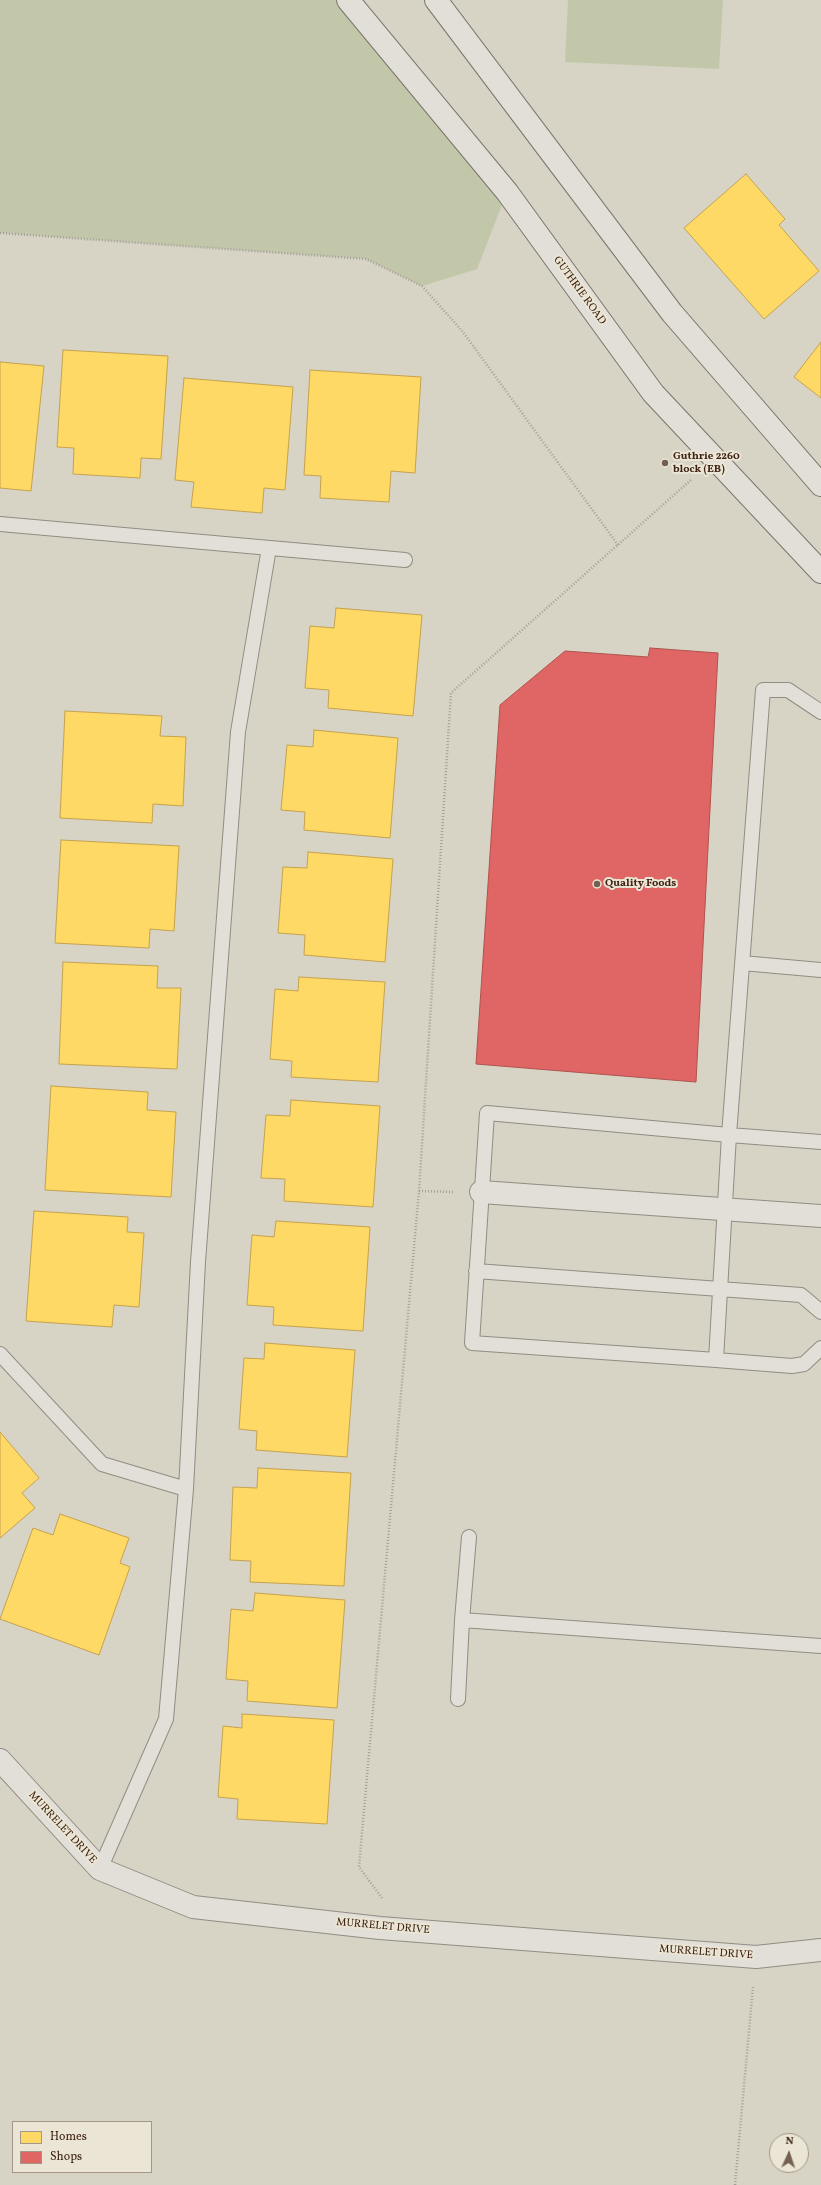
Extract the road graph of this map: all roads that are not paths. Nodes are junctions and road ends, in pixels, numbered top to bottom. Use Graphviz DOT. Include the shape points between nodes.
graph roads {
  1 [pos="348,0"];
  2 [pos="436,0"];
  3 [pos="821,485"];
  4 [pos="0,524"];
  5 [pos="269,548"];
  6 [pos="405,560"];
  7 [pos="821,572"];
  8 [pos="821,712"];
  9 [pos="742,963"];
  10 [pos="821,970"];
  11 [pos="729,1135"];
  12 [pos="821,1142"];
  13 [pos="481,1192"];
  14 [pos="726,1209"];
  15 [pos="821,1216"];
  16 [pos="476,1272"];
  17 [pos="721,1290"];
  18 [pos="821,1312"];
  19 [pos="821,1348"];
  20 [pos="0,1354"];
  21 [pos="716,1360"];
  22 [pos="186,1489"];
  23 [pos="469,1537"];
  24 [pos="462,1620"];
  25 [pos="821,1646"];
  26 [pos="458,1699"];
  27 [pos="0,1760"];
  28 [pos="100,1869"];
  29 [pos="821,1950"];
  1 -- 7 [label="main road, GUTHRIE ROAD" via="507,192 654,393"];
  2 -- 3 [label="main road" via="672,313"];
  4 -- 5 [label="lane"];
  5 -- 6 [label="lane"];
  5 -- 22 [label="lane" via="238,732 198,1262"];
  8 -- 9 [label="lane" via="788,690 763,690"];
  9 -- 10 [label="lane"];
  9 -- 11 [label="lane"];
  11 -- 12 [label="lane"];
  11 -- 13 [label="lane" via="488,1113"];
  11 -- 14 [label="lane"];
  13 -- 14 [label="main road"];
  13 -- 16 [label="lane"];
  14 -- 15 [label="main road"];
  14 -- 17 [label="lane"];
  16 -- 17 [label="lane"];
  16 -- 21 [label="lane" via="472,1344"];
  17 -- 18 [label="lane" via="802,1295"];
  17 -- 21 [label="lane"];
  19 -- 21 [label="lane" via="804,1364 792,1366"];
  20 -- 22 [label="lane" via="102,1464"];
  22 -- 28 [label="lane" via="166,1719"];
  23 -- 24 [label="lane"];
  24 -- 25 [label="lane"];
  24 -- 26 [label="lane"];
  27 -- 28 [label="main road, MURRELET DRIVE"];
  28 -- 29 [label="main road, MURRELET DRIVE" via="193,1907 380,1928 756,1957"];
}
